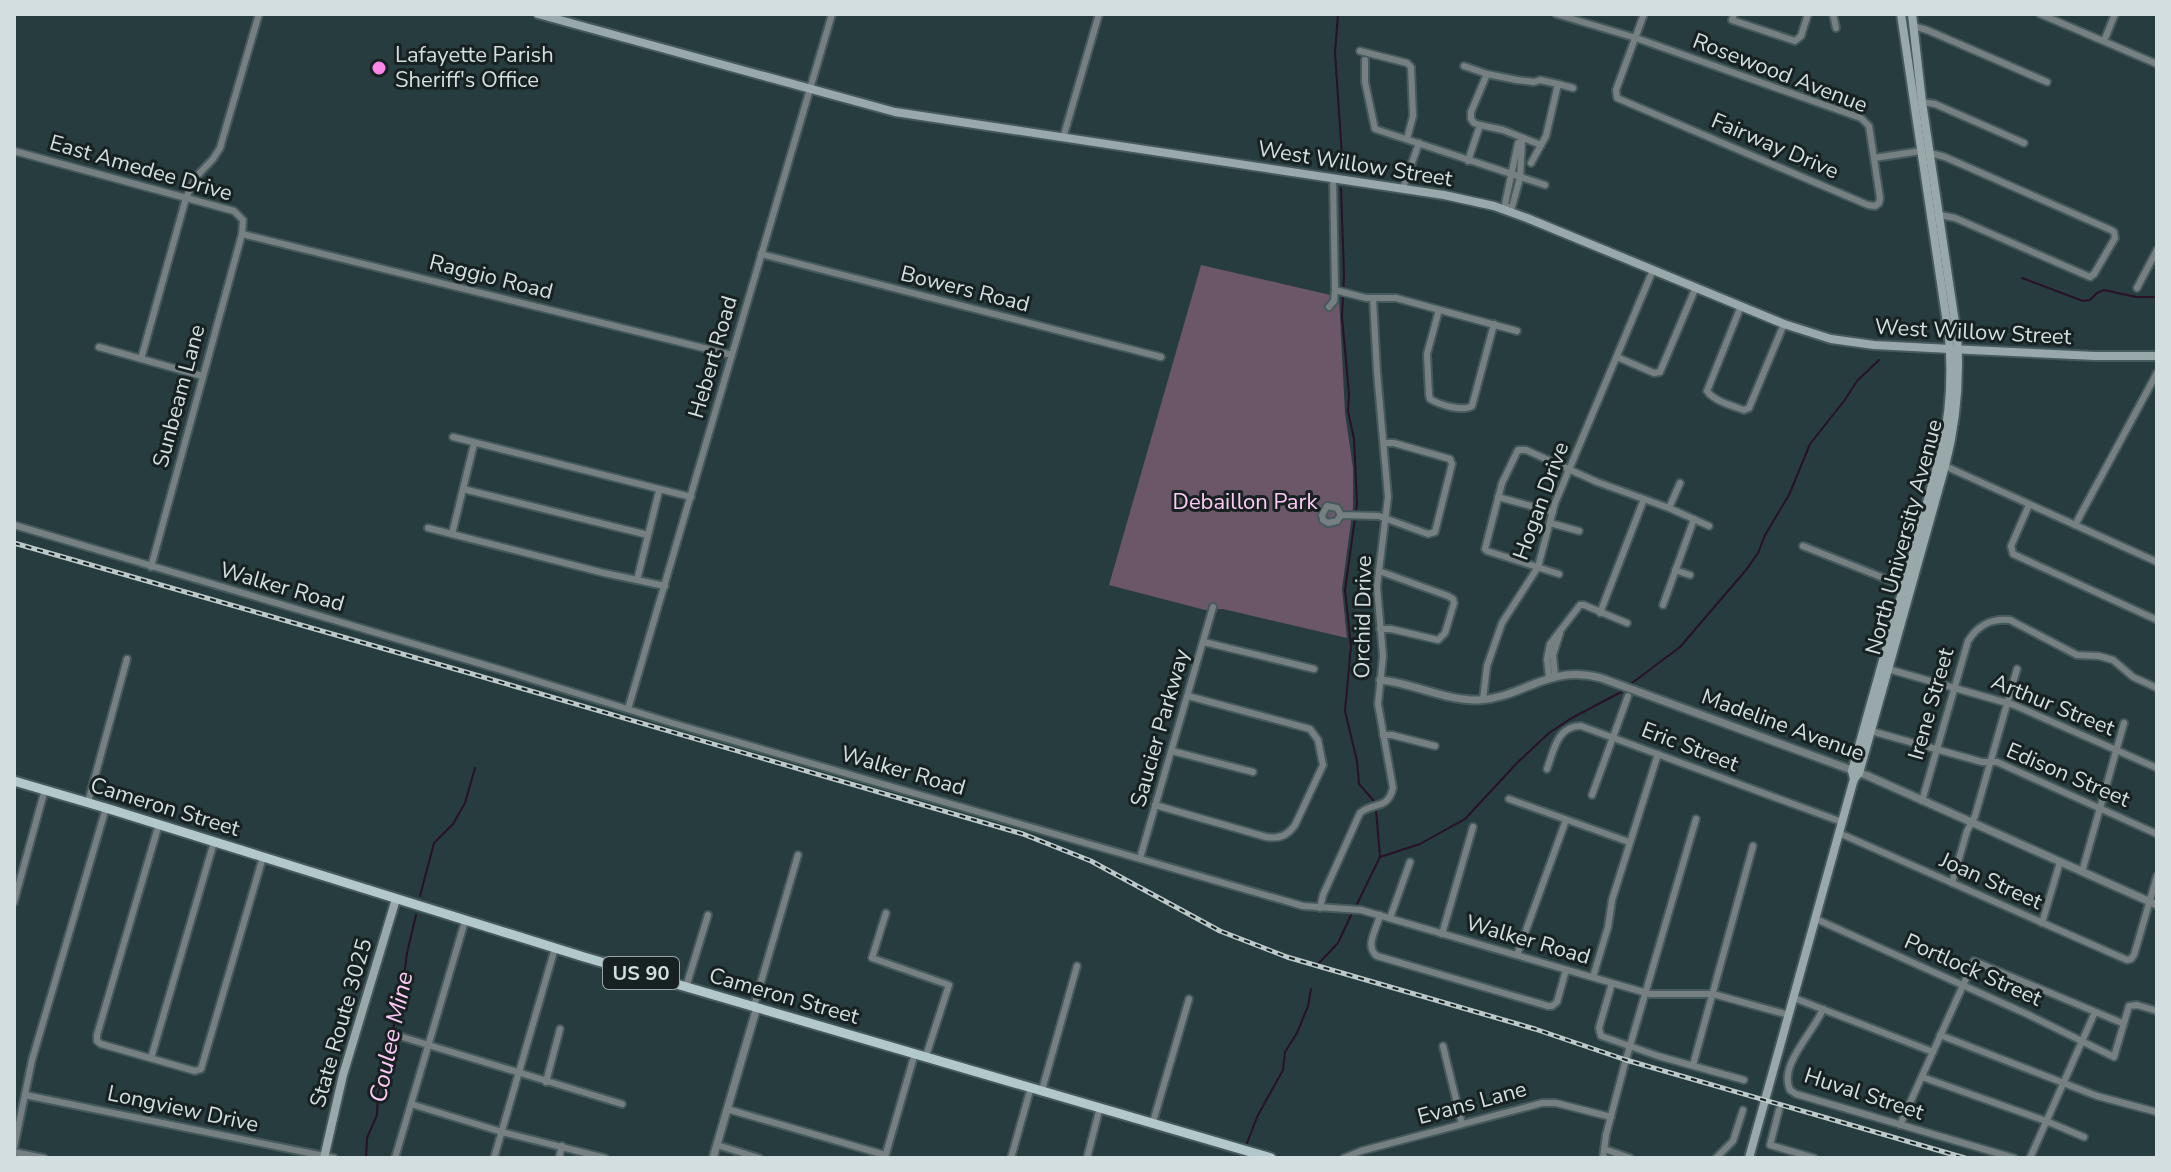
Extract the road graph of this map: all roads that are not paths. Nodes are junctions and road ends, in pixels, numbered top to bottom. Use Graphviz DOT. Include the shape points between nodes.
graph roads {
  1 [pos="259,14"];
  2 [pos="538,14"];
  3 [pos="832,14"];
  4 [pos="1099,14"];
  5 [pos="1556,14"];
  6 [pos="1644,14"];
  7 [pos="1734,14"];
  8 [pos="1808,14"];
  9 [pos="1833,14"];
  10 [pos="1912,14"];
  11 [pos="2040,14"];
  12 [pos="2115,14"];
  13 [pos="1902,19"];
  14 [pos="1913,26"];
  15 [pos="1836,28"];
  16 [pos="1636,38"];
  17 [pos="2104,41"];
  18 [pos="1360,51"];
  19 [pos="1365,60"];
  20 [pos="2157,64"];
  21 [pos="1464,66"];
  22 [pos="1487,74"];
  23 [pos="2047,82"];
  24 [pos="1558,84"];
  25 [pos="1573,88"];
  26 [pos="809,90"];
  27 [pos="1922,102"];
  28 [pos="1480,125"];
  29 [pos="1063,138"];
  30 [pos="1407,139"];
  31 [pos="1522,140"];
  32 [pos="1419,143"];
  33 [pos="2024,143"];
  34 [pos="1541,145"];
  35 [pos="14,151"];
  36 [pos="1925,152"];
  37 [pos="1874,158"];
  38 [pos="1468,161"];
  39 [pos="1531,163"];
  40 [pos="1511,175"];
  41 [pos="1333,178"];
  42 [pos="1520,178"];
  43 [pos="1545,185"];
  44 [pos="1403,188"];
  45 [pos="1517,188"];
  46 [pos="1507,190"];
  47 [pos="186,198"];
  48 [pos="1507,209"];
  49 [pos="1935,215"];
  50 [pos="242,234"];
  51 [pos="2157,250"];
  52 [pos="761,254"];
  53 [pos="1653,270"];
  54 [pos="1696,287"];
  55 [pos="2137,288"];
  56 [pos="1335,290"];
  57 [pos="1373,299"];
  58 [pos="1741,306"];
  59 [pos="1329,307"];
  60 [pos="1439,310"];
  61 [pos="1494,324"];
  62 [pos="1784,324"];
  63 [pos="1517,331"];
  64 [pos="99,347"];
  65 [pos="1954,349"];
  66 [pos="732,355"];
  67 [pos="2157,356"];
  68 [pos="1161,357"];
  69 [pos="1617,357"];
  70 [pos="141,359"];
  71 [pos="2157,373"];
  72 [pos="202,376"];
  73 [pos="453,437"];
  74 [pos="1384,443"];
  75 [pos="474,444"];
  76 [pos="1945,466"];
  77 [pos="1569,470"];
  78 [pos="1680,483"];
  79 [pos="463,489"];
  80 [pos="659,491"];
  81 [pos="691,497"];
  82 [pos="1498,497"];
  83 [pos="1644,499"];
  84 [pos="2029,505"];
  85 [pos="1669,508"];
  86 [pos="1553,512"];
  87 [pos="1341,515"];
  88 [pos="1386,518"];
  89 [pos="1694,519"];
  90 [pos="1550,523"];
  91 [pos="14,525"];
  92 [pos="2075,525"];
  93 [pos="1709,526"];
  94 [pos="428,528"];
  95 [pos="1579,531"];
  96 [pos="452,534"];
  97 [pos="648,535"];
  98 [pos="1803,546"];
  99 [pos="2157,562"];
  100 [pos="151,567"];
  101 [pos="1538,567"];
  102 [pos="1675,570"];
  103 [pos="1379,571"];
  104 [pos="1559,574"];
  105 [pos="1690,575"];
  106 [pos="637,580"];
  107 [pos="665,586"];
  108 [pos="1904,586"];
  109 [pos="1663,605"];
  110 [pos="1213,607"];
  111 [pos="1600,613"];
  112 [pos="2157,620"];
  113 [pos="1627,623"];
  114 [pos="1380,629"];
  115 [pos="1204,642"];
  116 [pos="127,659"];
  117 [pos="1314,669"];
  118 [pos="1888,669"];
  119 [pos="2017,669"];
  120 [pos="1552,677"];
  121 [pos="1380,680"];
  122 [pos="1954,688"];
  123 [pos="2157,688"];
  124 [pos="1188,696"];
  125 [pos="1628,696"];
  126 [pos="1483,699"];
  127 [pos="2007,703"];
  128 [pos="628,709"];
  129 [pos="2124,723"];
  130 [pos="1871,731"];
  131 [pos="1383,735"];
  132 [pos="1612,737"];
  133 [pos="1435,746"];
  134 [pos="1937,749"];
  135 [pos="2116,750"];
  136 [pos="1172,751"];
  137 [pos="1658,754"];
  138 [pos="1991,762"];
  139 [pos="2157,768"];
  140 [pos="1547,769"];
  141 [pos="1253,772"];
  142 [pos="1855,774"];
  143 [pos="14,781"];
  144 [pos="45,789"];
  145 [pos="1592,795"];
  146 [pos="1509,799"];
  147 [pos="1922,801"];
  148 [pos="88,802"];
  149 [pos="1155,805"];
  150 [pos="106,808"];
  151 [pos="2099,808"];
  152 [pos="1696,819"];
  153 [pos="1566,820"];
  154 [pos="1842,822"];
  155 [pos="1971,823"];
  156 [pos="159,824"];
  157 [pos="1473,827"];
  158 [pos="1839,833"];
  159 [pos="2157,834"];
  160 [pos="214,842"];
  161 [pos="1629,842"];
  162 [pos="1753,846"];
  163 [pos="798,855"];
  164 [pos="263,857"];
  165 [pos="1140,858"];
  166 [pos="1410,862"];
  167 [pos="2060,862"];
  168 [pos="2082,872"];
  169 [pos="2157,876"];
  170 [pos="1952,883"];
  171 [pos="396,899"];
  172 [pos="14,902"];
  173 [pos="2153,904"];
  174 [pos="1320,908"];
  175 [pos="886,913"];
  176 [pos="708,915"];
  177 [pos="1380,915"];
  178 [pos="1390,918"];
  179 [pos="1816,919"];
  180 [pos="465,921"];
  181 [pos="2042,923"];
  182 [pos="1442,934"];
  183 [pos="555,948"];
  184 [pos="1517,955"];
  185 [pos="1077,966"];
  186 [pos="1566,970"];
  187 [pos="1593,977"];
  188 [pos="1612,983"];
  189 [pos="1963,985"];
  190 [pos="686,987"];
  191 [pos="1647,993"];
  192 [pos="1713,994"];
  193 [pos="1794,998"];
  194 [pos="1189,999"];
  195 [pos="755,1006"];
  196 [pos="1823,1009"];
  197 [pos="2157,1011"];
  198 [pos="2095,1012"];
  199 [pos="1789,1015"];
  200 [pos="2122,1023"];
  201 [pos="560,1029"];
  202 [pos="1940,1035"];
  203 [pos="399,1036"];
  204 [pos="2081,1041"];
  205 [pos="428,1045"];
  206 [pos="1443,1046"];
  207 [pos="1630,1046"];
  208 [pos="1933,1052"];
  209 [pos="915,1053"];
  210 [pos="926,1056"];
  211 [pos="151,1058"];
  212 [pos="1693,1065"];
  213 [pos="519,1073"];
  214 [pos="1922,1077"];
  215 [pos="1744,1080"];
  216 [pos="546,1082"];
  217 [pos="2064,1083"];
  218 [pos="1031,1087"];
  219 [pos="1042,1090"];
  220 [pos="25,1095"];
  221 [pos="411,1104"];
  222 [pos="622,1104"];
  223 [pos="1100,1107"];
  224 [pos="727,1109"];
  225 [pos="1743,1110"];
  226 [pos="1779,1110"];
  227 [pos="2157,1112"];
  228 [pos="1611,1117"];
  229 [pos="2046,1121"];
  230 [pos="1153,1122"];
  231 [pos="1462,1124"];
  232 [pos="1900,1125"];
  233 [pos="502,1132"];
  234 [pos="2084,1137"];
  235 [pos="717,1145"];
  236 [pos="562,1146"];
  237 [pos="1604,1149"];
  238 [pos="14,1150"];
  239 [pos="1257,1156"];
  240 [pos="327,1157"];
  241 [pos="885,1157"];
  242 [pos="44,1158"];
  243 [pos="395,1158"];
  244 [pos="494,1158"];
  245 [pos="559,1158"];
  246 [pos="605,1158"];
  247 [pos="713,1158"];
  248 [pos="759,1158"];
  249 [pos="1011,1158"];
  250 [pos="1087,1158"];
  251 [pos="1271,1158"];
  252 [pos="1344,1158"];
  253 [pos="1603,1158"];
  254 [pos="1630,1158"];
  255 [pos="1716,1158"];
  256 [pos="1749,1158"];
  257 [pos="1814,1158"];
  258 [pos="2014,1158"];
  259 [pos="2030,1158"];
  1 -- 47 [label="street" via="220,148"];
  2 -- 26 [label="main road, West Willow Street"];
  3 -- 26 [label="street, Hebert Road"];
  4 -- 29 [label="street"];
  5 -- 16 [label="street, Rosewood Avenue"];
  6 -- 16 [label="street"];
  7 -- 8 [label="street" via="1732,20 1795,41"];
  9 -- 15 [label="street"];
  10 -- 14 [label="main road, North University Avenue"];
  11 -- 17 [label="street"];
  12 -- 17 [label="street"];
  13 -- 14 [label="main road"];
  13 -- 36 [label="main road, North University Avenue"];
  14 -- 23 [label="street"];
  14 -- 27 [label="main road, North University Avenue"];
  16 -- 37 [label="street, Rosewood Avenue" via="1861,118 1869,126"];
  16 -- 37 [label="street, Fairway Drive" via="1616,90 1620,101 1875,206 1880,198"];
  17 -- 20 [label="street"];
  18 -- 30 [label="street" via="1411,67 1413,116"];
  19 -- 30 [label="street" via="1375,129"];
  21 -- 22 [label="street"];
  22 -- 24 [label="street"];
  22 -- 28 [label="street" via="1471,112"];
  24 -- 25 [label="street"];
  24 -- 34 [label="street"];
  26 -- 29 [label="main road, West Willow Street" via="895,112"];
  26 -- 52 [label="street, Hebert Road"];
  27 -- 33 [label="street"];
  27 -- 36 [label="main road, North University Avenue"];
  28 -- 31 [label="street"];
  28 -- 38 [label="street"];
  29 -- 41 [label="main road, West Willow Street"];
  30 -- 32 [label="street"];
  31 -- 34 [label="street"];
  31 -- 40 [label="street"];
  31 -- 42 [label="street"];
  32 -- 38 [label="street"];
  32 -- 44 [label="street"];
  34 -- 39 [label="street"];
  35 -- 47 [label="street, East Amedee Drive"];
  36 -- 37 [label="street"];
  36 -- 49 [label="main road, North University Avenue"];
  36 -- 49 [label="street" via="2115,233 2090,277 1957,219"];
  38 -- 40 [label="street"];
  40 -- 42 [label="street"];
  40 -- 46 [label="street"];
  41 -- 44 [label="main road, West Willow Street"];
  41 -- 56 [label="street"];
  42 -- 43 [label="street"];
  42 -- 45 [label="street"];
  44 -- 48 [label="main road, West Willow Street"];
  45 -- 46 [label="street"];
  45 -- 48 [label="street"];
  46 -- 48 [label="street"];
  47 -- 50 [label="street, East Amedee Drive" via="238,214"];
  47 -- 70 [label="street"];
  48 -- 53 [label="main road, West Willow Street"];
  49 -- 65 [label="main road, North University Avenue"];
  50 -- 66 [label="street, Raggio Road"];
  50 -- 72 [label="street, Sunbeam Lane"];
  51 -- 55 [label="street"];
  52 -- 66 [label="street, Hebert Road"];
  52 -- 68 [label="street, Bowers Road"];
  53 -- 54 [label="main road, West Willow Street"];
  53 -- 69 [label="street, Hogan Drive"];
  54 -- 58 [label="main road, West Willow Street"];
  54 -- 69 [label="street" via="1660,372"];
  56 -- 57 [label="street"];
  56 -- 59 [label="street"];
  57 -- 60 [label="street" via="1396,298"];
  57 -- 74 [label="street, Orchid Drive"];
  58 -- 62 [label="main road, West Willow Street"];
  58 -- 62 [label="street" via="1707,388 1710,396 1733,406 1749,408"];
  60 -- 61 [label="street"];
  60 -- 61 [label="street" via="1427,354 1429,395 1435,403 1472,406"];
  61 -- 63 [label="street"];
  62 -- 65 [label="main road, West Willow Street" via="1856,343"];
  64 -- 70 [label="street"];
  65 -- 67 [label="main road, West Willow Street"];
  65 -- 76 [label="main road, North University Avenue" via="1954,421"];
  65 -- 108 [label="main road, North University Avenue" via="1944,439"];
  66 -- 81 [label="street, Hebert Road"];
  69 -- 77 [label="street, Hogan Drive"];
  70 -- 72 [label="street"];
  71 -- 92 [label="street"];
  72 -- 100 [label="street, Sunbeam Lane"];
  73 -- 75 [label="street"];
  74 -- 88 [label="street, Orchid Drive"];
  74 -- 88 [label="street" via="1446,456 1452,464 1433,533"];
  75 -- 79 [label="street"];
  75 -- 80 [label="street"];
  76 -- 84 [label="street"];
  76 -- 118 [label="main road, North University Avenue"];
  77 -- 82 [label="street" via="1518,450"];
  77 -- 83 [label="street"];
  77 -- 86 [label="street, Hogan Drive"];
  78 -- 85 [label="street"];
  79 -- 96 [label="street"];
  79 -- 97 [label="street"];
  80 -- 81 [label="street"];
  80 -- 97 [label="street"];
  81 -- 107 [label="street, Hebert Road"];
  82 -- 86 [label="street"];
  82 -- 101 [label="street" via="1485,549"];
  83 -- 85 [label="street"];
  83 -- 111 [label="street"];
  84 -- 92 [label="street"];
  84 -- 112 [label="street" via="2011,546 2013,554"];
  85 -- 89 [label="street"];
  86 -- 90 [label="street, Hogan Drive"];
  87 -- 88 [label="street"];
  88 -- 103 [label="street, Orchid Drive"];
  89 -- 93 [label="street"];
  89 -- 102 [label="street"];
  90 -- 95 [label="street"];
  90 -- 101 [label="street, Hogan Drive"];
  91 -- 100 [label="street, Walker Road"];
  92 -- 99 [label="street"];
  94 -- 96 [label="street"];
  96 -- 106 [label="street"];
  97 -- 106 [label="street"];
  98 -- 108 [label="street"];
  100 -- 128 [label="street, Walker Road"];
  101 -- 104 [label="street"];
  101 -- 126 [label="street, Hogan Drive" via="1502,623 1487,666"];
  102 -- 105 [label="street"];
  102 -- 109 [label="street"];
  103 -- 114 [label="street, Orchid Drive"];
  103 -- 114 [label="street" via="1448,596 1454,603 1440,639"];
  106 -- 107 [label="street"];
  107 -- 128 [label="street, Hebert Road"];
  108 -- 142 [label="main road, North University Avenue"];
  110 -- 115 [label="street, Saucier Parkway"];
  111 -- 113 [label="street"];
  111 -- 120 [label="street" via="1581,605 1553,640"];
  114 -- 121 [label="street, Orchid Drive"];
  115 -- 117 [label="street"];
  115 -- 124 [label="street, Saucier Parkway"];
  116 -- 148 [label="street"];
  118 -- 122 [label="street, Arthur Street"];
  118 -- 130 [label="main road, North University Avenue"];
  119 -- 127 [label="street"];
  120 -- 126 [label="street, Madeline Avenue"];
  120 -- 142 [label="street, Madeline Avenue" via="1609,680"];
  121 -- 126 [label="street, Madeline Avenue" via="1460,699"];
  121 -- 131 [label="street, Orchid Drive"];
  122 -- 123 [label="street, Irene Street" via="1970,638 1982,625 2002,619 2077,655 2113,660"];
  122 -- 127 [label="street, Arthur Street"];
  122 -- 134 [label="street, Irene Street"];
  124 -- 136 [label="street, Saucier Parkway"];
  124 -- 149 [label="street" via="1310,729 1323,765 1295,825 1281,837"];
  125 -- 132 [label="street"];
  127 -- 135 [label="street, Arthur Street"];
  127 -- 138 [label="street"];
  128 -- 165 [label="street, Walker Road"];
  129 -- 135 [label="street"];
  130 -- 134 [label="street, Edison Street"];
  130 -- 142 [label="main road, North University Avenue"];
  131 -- 133 [label="street"];
  131 -- 174 [label="street, Orchid Drive" via="1392,792 1385,803 1360,813"];
  132 -- 137 [label="street, Eric Street"];
  132 -- 140 [label="street, Eric Street" via="1581,726 1566,729"];
  132 -- 145 [label="street"];
  134 -- 138 [label="street, Edison Street"];
  134 -- 147 [label="street, Irene Street"];
  135 -- 139 [label="street, Arthur Street"];
  135 -- 151 [label="street"];
  136 -- 141 [label="street"];
  136 -- 149 [label="street, Saucier Parkway"];
  137 -- 154 [label="street, Eric Street"];
  137 -- 161 [label="street"];
  138 -- 151 [label="street, Edison Street"];
  138 -- 155 [label="street"];
  142 -- 147 [label="street, Madeline Avenue"];
  142 -- 154 [label="main road, North University Avenue"];
  143 -- 144 [label="main road, Cameron Street / US 90"];
  144 -- 148 [label="main road, Cameron Street / US 90"];
  144 -- 172 [label="street"];
  146 -- 153 [label="street"];
  147 -- 155 [label="street, Madeline Avenue"];
  148 -- 150 [label="main road, Cameron Street / US 90"];
  149 -- 165 [label="street, Saucier Parkway"];
  150 -- 156 [label="main road, Cameron Street / US 90"];
  150 -- 220 [label="street"];
  151 -- 159 [label="street, Edison Street"];
  151 -- 168 [label="street"];
  152 -- 191 [label="street"];
  153 -- 161 [label="street"];
  153 -- 184 [label="street"];
  154 -- 158 [label="main road, North University Avenue"];
  155 -- 167 [label="street, Madeline Avenue"];
  155 -- 170 [label="street"];
  156 -- 160 [label="main road, Cameron Street / US 90"];
  156 -- 211 [label="street" via="97,1041"];
  157 -- 182 [label="street"];
  158 -- 170 [label="street, Joan Street"];
  158 -- 179 [label="main road, North University Avenue"];
  160 -- 164 [label="main road, Cameron Street / US 90"];
  160 -- 211 [label="street"];
  161 -- 187 [label="street"];
  162 -- 192 [label="street"];
  163 -- 195 [label="street"];
  164 -- 171 [label="main road, Cameron Street / US 90"];
  164 -- 211 [label="street" via="202,1066 195,1071"];
  165 -- 174 [label="street, Walker Road"];
  166 -- 178 [label="street"];
  167 -- 168 [label="street, Madeline Avenue"];
  167 -- 181 [label="street"];
  168 -- 173 [label="street, Madeline Avenue"];
  169 -- 173 [label="street"];
  170 -- 181 [label="street, Joan Street"];
  171 -- 180 [label="main road, Cameron Street / US 90"];
  171 -- 240 [label="main road, State Route 3025" via="343,1075"];
  173 -- 181 [label="street, Joan Street" via="2129,960"];
  174 -- 177 [label="street, Walker Road" via="1356,908"];
  175 -- 210 [label="street" via="872,958 949,985"];
  176 -- 190 [label="street"];
  177 -- 178 [label="street, Walker Road"];
  177 -- 186 [label="street" via="1371,944 1377,956 1548,1006 1557,1002"];
  178 -- 182 [label="street, Walker Road"];
  179 -- 189 [label="street, Portlock Street"];
  179 -- 193 [label="main road, North University Avenue"];
  180 -- 183 [label="main road, Cameron Street / US 90"];
  180 -- 205 [label="street"];
  182 -- 184 [label="street, Walker Road"];
  183 -- 190 [label="main road, Cameron Street / US 90"];
  183 -- 213 [label="street"];
  184 -- 186 [label="street, Walker Road"];
  185 -- 219 [label="street"];
  186 -- 187 [label="street, Walker Road"];
  187 -- 188 [label="street, Walker Road"];
  188 -- 191 [label="street, Walker Road"];
  188 -- 207 [label="street" via="1599,1032"];
  189 -- 198 [label="street" via="1974,961"];
  189 -- 202 [label="street"];
  189 -- 204 [label="street, Portlock Street"];
  190 -- 195 [label="main road, Cameron Street / US 90"];
  191 -- 192 [label="street, Walker Road"];
  191 -- 207 [label="street"];
  192 -- 199 [label="street, Walker Road"];
  192 -- 212 [label="street"];
  193 -- 196 [label="street"];
  193 -- 199 [label="main road, North University Avenue"];
  194 -- 230 [label="street"];
  195 -- 209 [label="main road, Cameron Street / US 90"];
  195 -- 224 [label="street"];
  196 -- 208 [label="street"];
  196 -- 232 [label="street, Huval Street" via="1797,1048 1788,1087 1796,1094"];
  197 -- 200 [label="street" via="2131,1005"];
  198 -- 200 [label="street"];
  198 -- 204 [label="street"];
  199 -- 256 [label="main road, North University Avenue"];
  200 -- 204 [label="street, Portlock Street" via="2114,1057"];
  201 -- 216 [label="street"];
  202 -- 208 [label="street"];
  202 -- 217 [label="street"];
  203 -- 205 [label="street"];
  204 -- 217 [label="street"];
  205 -- 213 [label="street"];
  205 -- 221 [label="street"];
  206 -- 231 [label="street"];
  207 -- 212 [label="street"];
  207 -- 228 [label="street"];
  208 -- 214 [label="street"];
  209 -- 210 [label="main road, Cameron Street / US 90"];
  209 -- 241 [label="street"];
  210 -- 218 [label="main road, Cameron Street / US 90"];
  212 -- 215 [label="street"];
  213 -- 216 [label="street"];
  213 -- 233 [label="street"];
  214 -- 229 [label="street"];
  214 -- 232 [label="street"];
  216 -- 222 [label="street"];
  217 -- 227 [label="street"];
  217 -- 229 [label="street"];
  218 -- 219 [label="main road, Cameron Street / US 90"];
  218 -- 249 [label="street"];
  219 -- 223 [label="main road, Cameron Street / US 90"];
  220 -- 238 [label="street"];
  220 -- 240 [label="street, Longview Drive"];
  221 -- 233 [label="street"];
  221 -- 243 [label="street"];
  223 -- 230 [label="main road, Cameron Street / US 90"];
  223 -- 250 [label="street"];
  224 -- 235 [label="street"];
  224 -- 241 [label="street"];
  225 -- 255 [label="street" via="1733,1141"];
  226 -- 257 [label="street" via="1770,1145"];
  228 -- 231 [label="street, Evans Lane" via="1547,1103"];
  228 -- 237 [label="street"];
  229 -- 234 [label="street"];
  229 -- 259 [label="street"];
  230 -- 239 [label="main road, Cameron Street / US 90"];
  231 -- 252 [label="street, Evans Lane"];
  232 -- 258 [label="street, Huval Street"];
  233 -- 236 [label="street"];
  233 -- 244 [label="street"];
  235 -- 247 [label="street"];
  235 -- 248 [label="street"];
  236 -- 245 [label="street"];
  236 -- 246 [label="street"];
  237 -- 253 [label="street"];
  237 -- 254 [label="street"];
  238 -- 242 [label="street"];
  239 -- 251 [label="main road, Cameron Street / US 90"];
}
